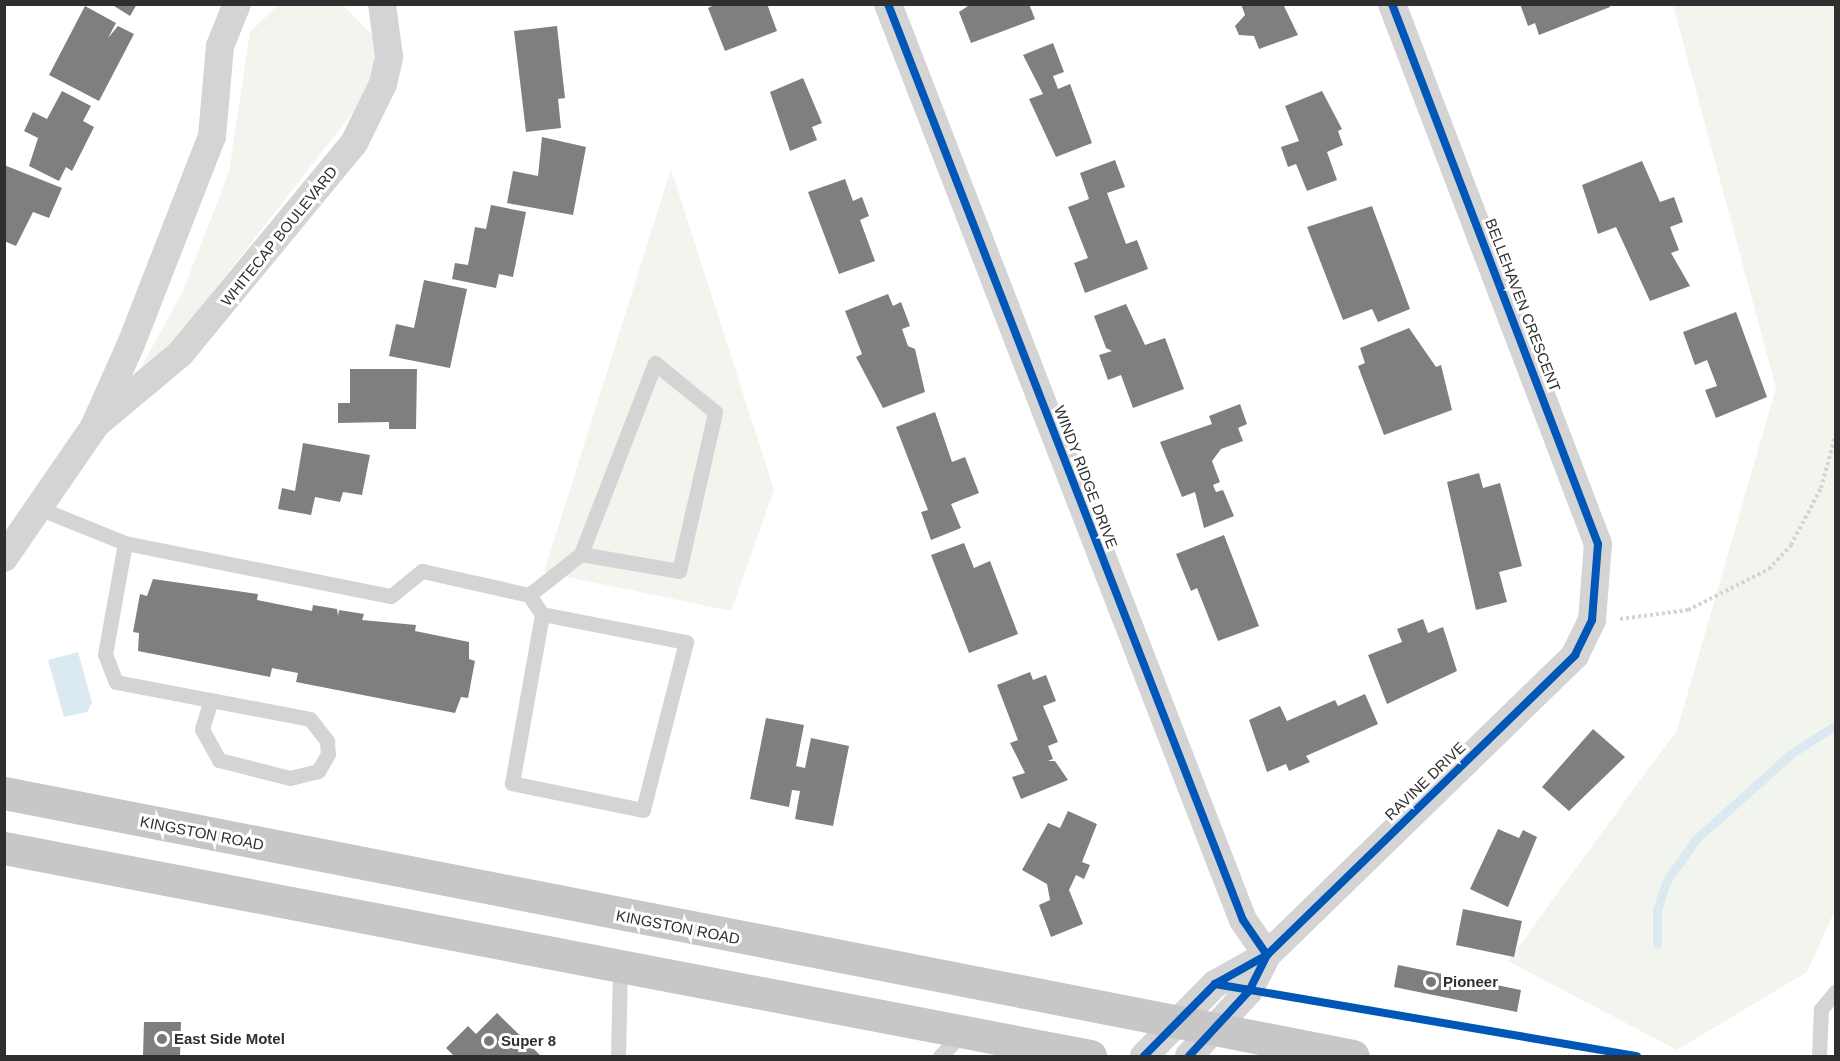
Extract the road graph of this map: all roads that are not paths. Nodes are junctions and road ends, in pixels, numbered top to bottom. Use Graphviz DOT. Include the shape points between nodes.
graph roads {
  1 [pos="237,4"];
  2 [pos="382,4"];
  3 [pos="888,4"];
  4 [pos="1392,4"];
  5 [pos="94,427"];
  6 [pos="41,509"];
  7 [pos="125,543"];
  8 [pos="581,554"];
  9 [pos="4,558"];
  10 [pos="529,595"];
  11 [pos="542,614"];
  12 [pos="1592,620"];
  13 [pos="211,700"];
  14 [pos="4,793"];
  15 [pos="4,848"];
  16 [pos="1267,955"];
  17 [pos="620,968"];
  18 [pos="1836,991"];
  19 [pos="1176,1024"];
  20 [pos="965,1031"];
  21 [pos="1214,1031"];
  22 [pos="618,1056"];
  23 [pos="940,1056"];
  24 [pos="1089,1056"];
  25 [pos="1144,1056"];
  26 [pos="1189,1056"];
  27 [pos="1353,1056"];
  28 [pos="1819,1056"];
  1 -- 5 [label="street, WHITECAP BOULEVARD" via="220,46 213,136"];
  2 -- 5 [label="street, WHITECAP BOULEVARD" via="389,57 383,84 354,143 180,354"];
  3 -- 16 [label="street, WINDY RIDGE DRIVE" via="1243,920"];
  4 -- 12 [label="street, BELLEHAVEN CRESCENT" via="1598,544"];
  5 -- 6 [label="street, WHITECAP BOULEVARD"];
  6 -- 7 [label="lane"];
  6 -- 9 [label="street, WHITECAP BOULEVARD"];
  7 -- 10 [label="lane" via="391,596 422,571"];
  7 -- 13 [label="lane" via="105,654 116,682"];
  8 -- 8 [label="lane" via="679,571 715,412 655,363"];
  8 -- 10 [label="lane"];
  10 -- 11 [label="lane"];
  11 -- 11 [label="lane" via="686,642 643,810 512,783"];
  12 -- 16 [label="street, RAVINE DRIVE" via="1575,655"];
  13 -- 13 [label="lane" via="310,719 327,741 328,754 318,771 290,778 219,760 202,729"];
  14 -- 19 [label="main road, KINGSTON ROAD"];
  15 -- 17 [label="main road"];
  16 -- 19 [label="street, RAVINE DRIVE" via="1215,984"];
  16 -- 21 [label="street, RAVINE DRIVE" via="1249,991"];
  17 -- 20 [label="main road"];
  17 -- 22 [label="lane"];
  18 -- 28 [label="lane" via="1821,1009"];
  19 -- 21 [label="main road, KINGSTON ROAD"];
  19 -- 25 [label="street, RAVINE DRIVE"];
  20 -- 23 [label="lane"];
  20 -- 24 [label="main road"];
  21 -- 26 [label="street, RAVINE DRIVE"];
  21 -- 27 [label="main road, KINGSTON ROAD"];
}
